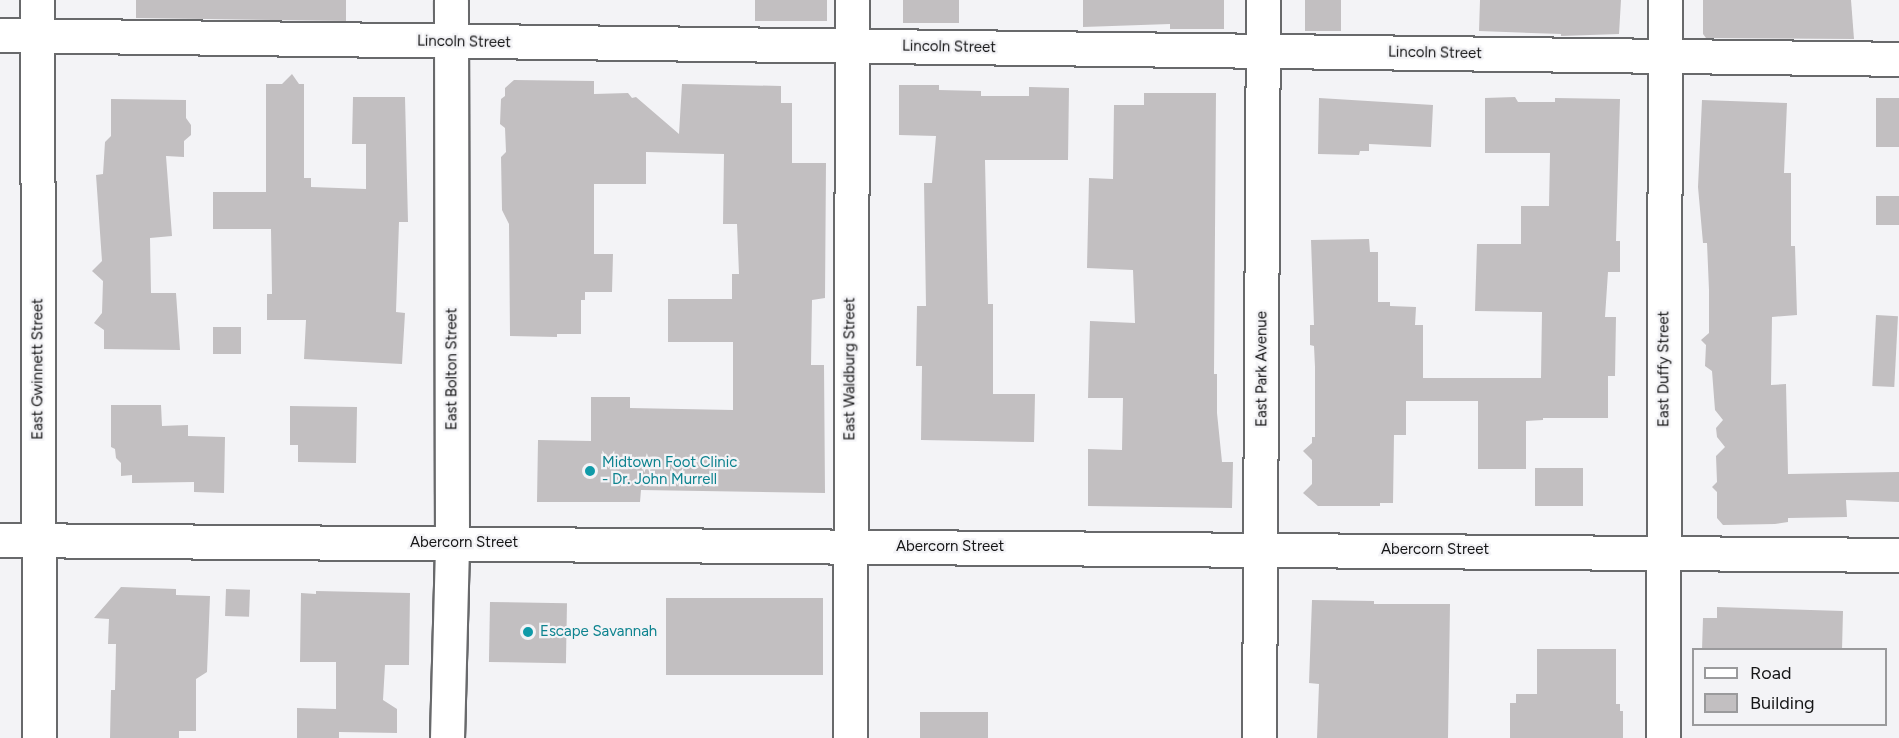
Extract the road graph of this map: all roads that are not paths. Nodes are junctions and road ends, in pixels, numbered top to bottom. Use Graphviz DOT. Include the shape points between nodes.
graph roads {
  1 [pos="37,0"];
  2 [pos="451,0"];
  3 [pos="852,0"];
  4 [pos="1263,0"];
  5 [pos="1665,0"];
  6 [pos="0,35"];
  7 [pos="37,35"];
  8 [pos="451,42"];
  9 [pos="852,45"];
  10 [pos="1263,51"];
  11 [pos="1665,56"];
  12 [pos="1899,59"];
  13 [pos="0,540"];
  14 [pos="39,540"];
  15 [pos="452,543"];
  16 [pos="850,546"];
  17 [pos="1261,549"];
  18 [pos="1663,552"];
  19 [pos="1899,555"];
  20 [pos="39,738"];
  21 [pos="447,738"];
  22 [pos="850,738"];
  23 [pos="1259,738"];
  24 [pos="1663,738"];
  1 -- 7 [label="street, East Gwinnett Street"];
  2 -- 8 [label="street, East Bolton Street"];
  3 -- 9 [label="street, East Waldburg Street"];
  4 -- 10 [label="street, East Park Avenue"];
  5 -- 11 [label="street, East Duffy Street"];
  6 -- 7 [label="street, Lincoln Street"];
  7 -- 8 [label="street, Lincoln Street"];
  7 -- 14 [label="street, East Gwinnett Street"];
  8 -- 9 [label="street, Lincoln Street"];
  8 -- 15 [label="street, East Bolton Street"];
  9 -- 10 [label="street, Lincoln Street"];
  9 -- 16 [label="street, East Waldburg Street"];
  10 -- 11 [label="street, Lincoln Street"];
  10 -- 17 [label="street, East Park Avenue"];
  11 -- 12 [label="street, Lincoln Street"];
  11 -- 18 [label="street, East Duffy Street"];
  13 -- 14 [label="street, Abercorn Street"];
  14 -- 15 [label="street, Abercorn Street"];
  14 -- 20 [label="street, East Gwinnett Street"];
  15 -- 16 [label="street, Abercorn Street"];
  15 -- 21 [label="street, East Bolton Street"];
  16 -- 17 [label="street, Abercorn Street"];
  16 -- 22 [label="street, East Waldburg Street"];
  17 -- 18 [label="street, Abercorn Street"];
  17 -- 23 [label="street, East Park Avenue"];
  18 -- 19 [label="street, Abercorn Street"];
  18 -- 24 [label="street, East Duffy Street"];
}
